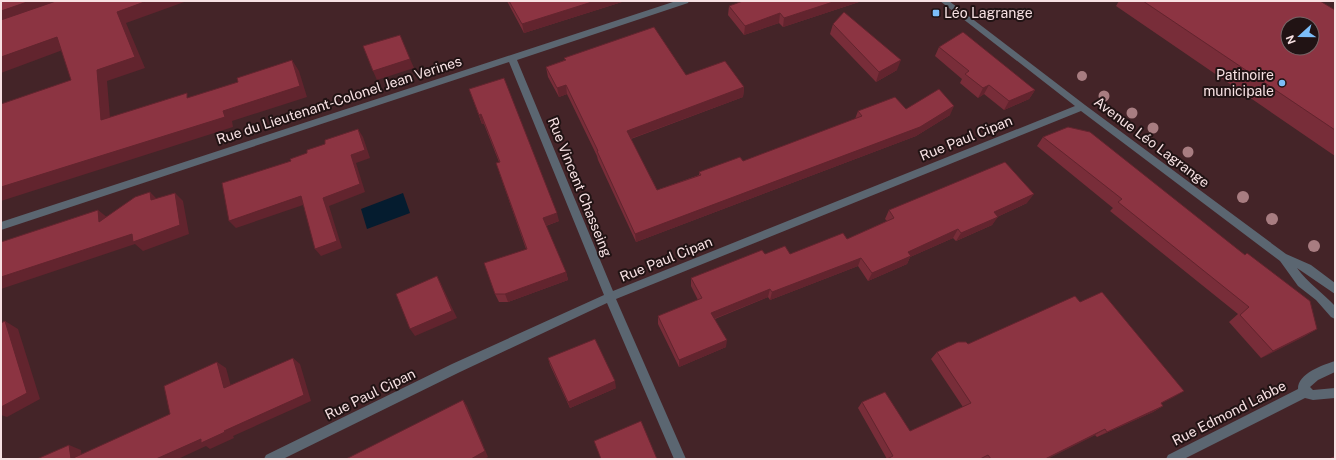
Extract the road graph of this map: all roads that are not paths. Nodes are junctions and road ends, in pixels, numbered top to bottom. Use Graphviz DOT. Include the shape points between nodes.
graph roads {
  1 [pos="685,1"];
  2 [pos="944,1"];
  3 [pos="512,58"];
  4 [pos="1082,107"];
  5 [pos="1,226"];
  6 [pos="1284,258"];
  7 [pos="1335,289"];
  8 [pos="610,297"];
  9 [pos="1335,314"];
  10 [pos="1335,366"];
  11 [pos="1304,392"];
  12 [pos="1335,393"];
  13 [pos="270,459"];
  14 [pos="680,459"];
  15 [pos="1172,459"];
  1 -- 3 [label="street, Rue du Lieutenant-Colonel Jean Verines"];
  2 -- 4 [label="street, Avenue Léo Lagrange"];
  3 -- 5 [label="street, Rue du Lieutenant-Colonel Jean Verines"];
  3 -- 8 [label="street, Rue Vincent Chasseing"];
  4 -- 6 [label="street, Avenue Léo Lagrange"];
  4 -- 8 [label="street, Rue Paul Cipan"];
  6 -- 7 [label="street" via="1307,268"];
  6 -- 9 [label="street, Avenue Léo Lagrange" via="1302,283 1320,297"];
  8 -- 13 [label="street, Rue Paul Cipan" via="456,368"];
  8 -- 14 [label="street, Rue Vincent Chasseing"];
  10 -- 11 [label="street, Rue Edmond Labbe" via="1314,376 1304,385"];
  11 -- 12 [label="street"];
  11 -- 15 [label="street, Rue Edmond Labbe"];
}
